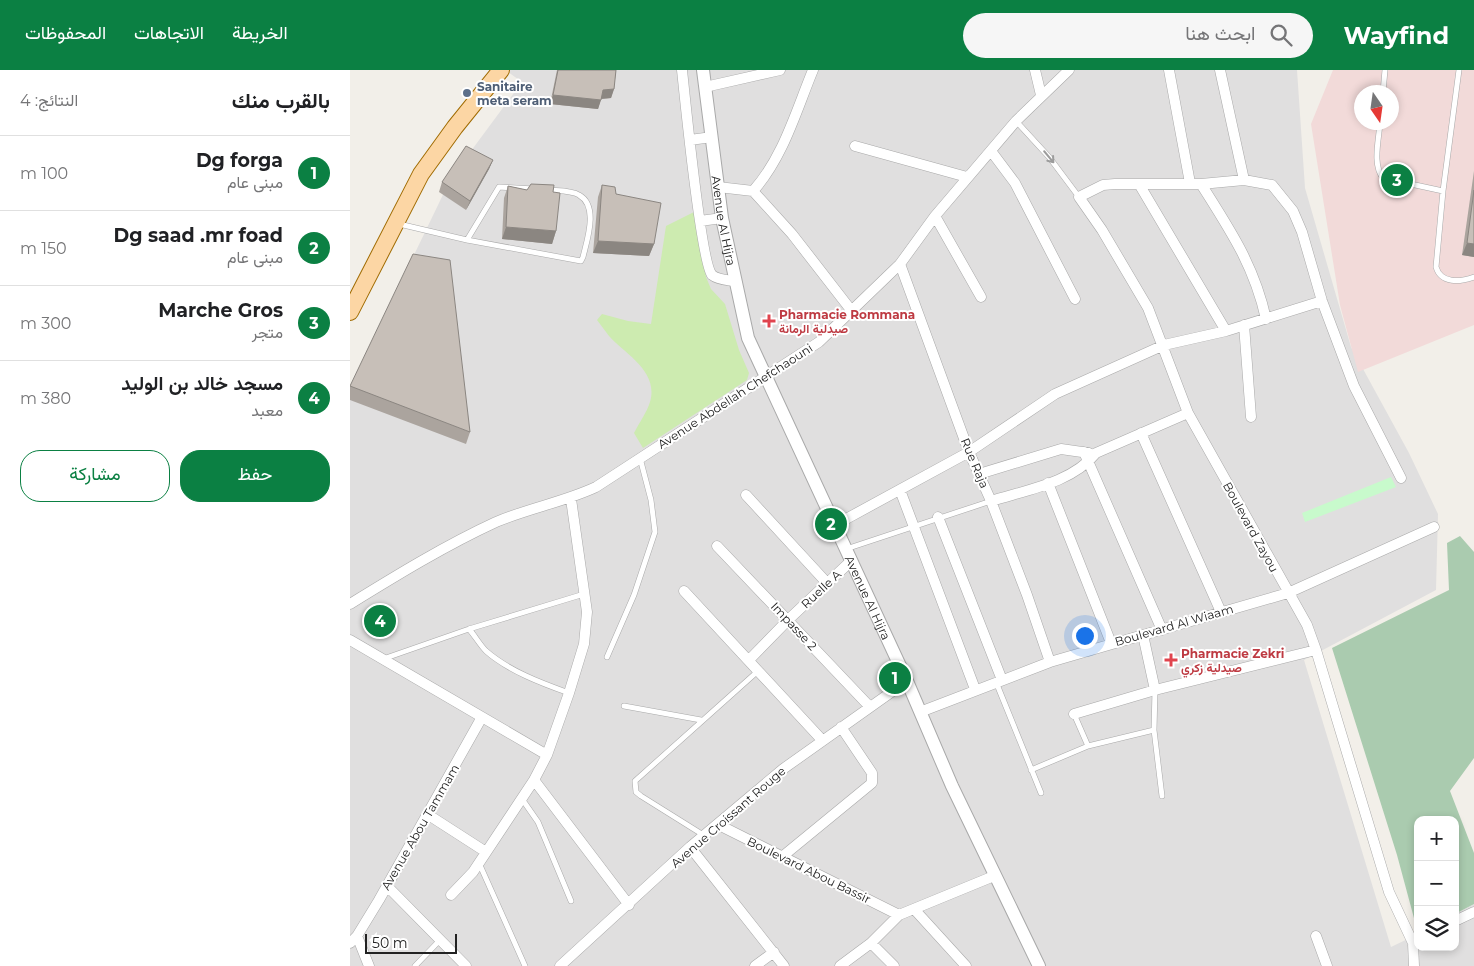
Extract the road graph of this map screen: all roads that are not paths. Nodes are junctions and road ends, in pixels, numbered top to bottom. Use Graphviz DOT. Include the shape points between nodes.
graph roads {
  1 [pos="501,70"];
  2 [pos="682,70"];
  3 [pos="703,70"];
  4 [pos="780,70"];
  5 [pos="813,70"];
  6 [pos="1035,70"];
  7 [pos="1069,70"];
  8 [pos="1169,70"];
  9 [pos="1220,70"];
  10 [pos="1385,70"];
  11 [pos="1459,70"];
  12 [pos="1384,85"];
  13 [pos="705,87"];
  14 [pos="1041,96"];
  15 [pos="1016,121"];
  16 [pos="1379,130"];
  17 [pos="712,137"];
  18 [pos="690,140"];
  19 [pos="855,146"];
  20 [pos="991,151"];
  21 [pos="967,177"];
  22 [pos="1244,180"];
  23 [pos="1139,184"];
  24 [pos="1196,184"];
  25 [pos="718,186"];
  26 [pos="754,191"];
  27 [pos="1443,192"];
  28 [pos="1079,197"];
  29 [pos="935,216"];
  30 [pos="722,218"];
  31 [pos="700,220"];
  32 [pos="395,223"];
  33 [pos="467,240"];
  34 [pos="900,264"];
  35 [pos="1474,277"];
  36 [pos="734,281"];
  37 [pos="980,296"];
  38 [pos="1074,299"];
  39 [pos="1322,301"];
  40 [pos="851,310"];
  41 [pos="350,312"];
  42 [pos="1266,319"];
  43 [pos="1244,326"];
  44 [pos="1226,331"];
  45 [pos="1164,345"];
  46 [pos="765,376"];
  47 [pos="1188,413"];
  48 [pos="1251,417"];
  49 [pos="1141,433"];
  50 [pos="969,452"];
  51 [pos="1084,452"];
  52 [pos="1096,453"];
  53 [pos="640,457"];
  54 [pos="1088,462"];
  55 [pos="979,474"];
  56 [pos="1401,478"];
  57 [pos="1048,483"];
  58 [pos="900,490"];
  59 [pos="746,495"];
  60 [pos="571,499"];
  61 [pos="991,500"];
  62 [pos="938,517"];
  63 [pos="835,525"];
  64 [pos="913,526"];
  65 [pos="1434,527"];
  66 [pos="717,546"];
  67 [pos="848,555"];
  68 [pos="827,583"];
  69 [pos="684,591"];
  70 [pos="584,594"];
  71 [pos="1288,594"];
  72 [pos="350,604"];
  73 [pos="1221,612"];
  74 [pos="788,619"];
  75 [pos="470,629"];
  76 [pos="1162,630"];
  77 [pos="1143,635"];
  78 [pos="350,640"];
  79 [pos="1111,643"];
  80 [pos="1316,650"];
  81 [pos="607,657"];
  82 [pos="382,660"];
  83 [pos="749,660"];
  84 [pos="1050,662"];
  85 [pos="758,670"];
  86 [pos="907,681"];
  87 [pos="999,681"];
  88 [pos="974,689"];
  89 [pos="1155,690"];
  90 [pos="569,693"];
  91 [pos="624,706"];
  92 [pos="870,707"];
  93 [pos="920,712"];
  94 [pos="1074,714"];
  95 [pos="482,717"];
  96 [pos="701,720"];
  97 [pos="841,727"];
  98 [pos="1154,730"];
  99 [pos="822,740"];
  100 [pos="1088,746"];
  101 [pos="547,755"];
  102 [pos="1032,770"];
  103 [pos="534,780"];
  104 [pos="1041,793"];
  105 [pos="1162,796"];
  106 [pos="522,798"];
  107 [pos="427,814"];
  108 [pos="719,825"];
  109 [pos="704,836"];
  110 [pos="690,848"];
  111 [pos="486,852"];
  112 [pos="783,856"];
  113 [pos="479,863"];
  114 [pos="994,876"];
  115 [pos="387,886"];
  116 [pos="451,895"];
  117 [pos="571,901"];
  118 [pos="629,905"];
  119 [pos="914,909"];
  120 [pos="1474,912"];
  121 [pos="899,915"];
  122 [pos="1459,920"];
  123 [pos="1316,936"];
  124 [pos="353,940"];
  125 [pos="440,940"];
  126 [pos="1414,940"];
  127 [pos="871,943"];
  128 [pos="1415,951"];
  129 [pos="774,952"];
  130 [pos="369,966"];
  131 [pos="415,966"];
  132 [pos="466,966"];
  133 [pos="525,966"];
  134 [pos="560,966"];
  135 [pos="755,966"];
  136 [pos="784,966"];
  137 [pos="840,966"];
  138 [pos="894,966"];
  139 [pos="966,966"];
  140 [pos="1039,966"];
  141 [pos="1328,966"];
  142 [pos="1414,966"];
  1 -- 32 [label="main road" via="421,174"];
  2 -- 18 [label="street"];
  3 -- 13 [label="street, Avenue Al Hijra"];
  4 -- 13 [label="street"];
  5 -- 26 [label="street" via="778,155"];
  6 -- 14 [label="street"];
  7 -- 14 [label="street, Avenue Abdellah Chefchaouni"];
  8 -- 24 [label="street"];
  9 -- 22 [label="street"];
  10 -- 12 [label="lane"];
  11 -- 27 [label="lane"];
  13 -- 17 [label="street, Avenue Al Hijra"];
  14 -- 15 [label="street, Avenue Abdellah Chefchaouni"];
  15 -- 20 [label="street, Avenue Abdellah Chefchaouni"];
  15 -- 28 [label="lane, Boulevard Zayou, one-way"];
  16 -- 27 [label="lane" via="1377,164 1383,178"];
  17 -- 18 [label="street"];
  17 -- 25 [label="street, Avenue Al Hijra"];
  18 -- 31 [label="street"];
  19 -- 21 [label="street"];
  20 -- 21 [label="street, Avenue Abdellah Chefchaouni"];
  20 -- 38 [label="street" via="1015,183"];
  21 -- 29 [label="street, Avenue Abdellah Chefchaouni"];
  22 -- 24 [label="street"];
  22 -- 39 [label="street" via="1272,185 1293,211"];
  23 -- 24 [label="street"];
  23 -- 28 [label="street" via="1103,186"];
  23 -- 44 [label="street"];
  24 -- 42 [label="street" via="1230,230 1250,266"];
  25 -- 26 [label="street"];
  25 -- 30 [label="street, Avenue Al Hijra"];
  26 -- 40 [label="street"];
  27 -- 35 [label="lane" via="1437,271 1448,280"];
  28 -- 45 [label="street, Boulevard Zayou" via="1132,278"];
  29 -- 34 [label="street, Avenue Abdellah Chefchaouni"];
  29 -- 37 [label="street"];
  30 -- 31 [label="street"];
  30 -- 36 [label="street, Avenue Al Hijra"];
  31 -- 36 [label="street" via="712,274"];
  32 -- 33 [label="lane"];
  32 -- 41 [label="main road"];
  33 -- 33 [label="lane" via="499,188 578,194 590,212 581,261"];
  34 -- 40 [label="street, Avenue Abdellah Chefchaouni"];
  34 -- 50 [label="street, Rue Raja"];
  36 -- 46 [label="street, Avenue Al Hijra" via="748,338"];
  39 -- 42 [label="street"];
  39 -- 56 [label="street" via="1354,386"];
  40 -- 46 [label="street, Avenue Abdellah Chefchaouni" via="813,346"];
  42 -- 43 [label="street"];
  43 -- 44 [label="street"];
  43 -- 48 [label="street"];
  44 -- 45 [label="street"];
  45 -- 47 [label="street, Boulevard Zayou"];
  45 -- 50 [label="street" via="1055,394"];
  46 -- 53 [label="street, Avenue Abdellah Chefchaouni"];
  46 -- 63 [label="street, Avenue Al Hijra"];
  47 -- 49 [label="street"];
  47 -- 71 [label="street, Boulevard Zayou"];
  49 -- 52 [label="street"];
  49 -- 73 [label="street"];
  50 -- 55 [label="street, Rue Raja"];
  50 -- 58 [label="street"];
  51 -- 52 [label="street"];
  51 -- 54 [label="street"];
  51 -- 55 [label="street" via="1060,449"];
  52 -- 54 [label="street"];
  53 -- 60 [label="street, Avenue Abdellah Chefchaouni" via="596,487"];
  53 -- 81 [label="lane" via="655,532 634,595"];
  54 -- 57 [label="street"];
  54 -- 76 [label="street"];
  55 -- 61 [label="street, Rue Raja"];
  57 -- 61 [label="street"];
  57 -- 79 [label="street"];
  58 -- 63 [label="street"];
  58 -- 64 [label="street"];
  59 -- 68 [label="street"];
  60 -- 70 [label="street"];
  60 -- 72 [label="street, Avenue Abdellah Chefchaouni" via="524,511 495,523"];
  61 -- 62 [label="lane"];
  61 -- 84 [label="street, Rue Raja"];
  62 -- 64 [label="lane"];
  62 -- 87 [label="street"];
  63 -- 67 [label="street, Avenue Al Hijra"];
  64 -- 67 [label="lane"];
  64 -- 88 [label="street"];
  65 -- 71 [label="street, Boulevard Al Wiaam"];
  66 -- 74 [label="street, Impasse 2"];
  67 -- 68 [label="street, Ruelle A"];
  67 -- 86 [label="street, Avenue Al Hijra"];
  68 -- 74 [label="street, Ruelle A"];
  69 -- 83 [label="street"];
  70 -- 75 [label="lane"];
  70 -- 90 [label="street" via="587,612 584,644"];
  71 -- 73 [label="street, Boulevard Al Wiaam"];
  71 -- 80 [label="street, Boulevard Zayou" via="1307,626"];
  73 -- 76 [label="street, Boulevard Al Wiaam"];
  74 -- 83 [label="street, Ruelle A"];
  74 -- 92 [label="street, Impasse 2"];
  75 -- 82 [label="lane"];
  75 -- 90 [label="lane" via="485,650 498,660 538,682"];
  76 -- 77 [label="street, Boulevard Al Wiaam"];
  77 -- 79 [label="street, Boulevard Al Wiaam"];
  77 -- 89 [label="street"];
  78 -- 82 [label="street"];
  79 -- 84 [label="street, Boulevard Al Wiaam"];
  80 -- 89 [label="street"];
  80 -- 126 [label="street, Boulevard Zayou" via="1389,892"];
  82 -- 95 [label="street"];
  83 -- 85 [label="street"];
  84 -- 87 [label="street, Boulevard Al Wiaam"];
  85 -- 96 [label="lane"];
  85 -- 99 [label="street"];
  86 -- 92 [label="street, Avenue Croissant Rouge"];
  86 -- 93 [label="street, Avenue Al Hijra"];
  87 -- 88 [label="street, Boulevard Al Wiaam"];
  87 -- 102 [label="lane"];
  88 -- 93 [label="street, Boulevard Al Wiaam"];
  89 -- 94 [label="street"];
  89 -- 98 [label="lane"];
  90 -- 101 [label="street"];
  91 -- 96 [label="lane"];
  92 -- 97 [label="street, Avenue Croissant Rouge"];
  93 -- 114 [label="street, Avenue Al Hijra"];
  94 -- 100 [label="lane"];
  95 -- 101 [label="street"];
  95 -- 107 [label="street, Avenue Abou Tammam"];
  96 -- 109 [label="lane" via="640,774 634,787 641,796"];
  97 -- 99 [label="street, Avenue Croissant Rouge"];
  97 -- 112 [label="street" via="872,773 872,783"];
  98 -- 100 [label="lane"];
  98 -- 105 [label="lane"];
  99 -- 108 [label="street, Avenue Croissant Rouge"];
  100 -- 102 [label="lane"];
  101 -- 103 [label="street"];
  102 -- 104 [label="lane"];
  103 -- 106 [label="street"];
  103 -- 118 [label="street"];
  106 -- 111 [label="street"];
  106 -- 117 [label="lane" via="538,822"];
  107 -- 111 [label="street"];
  107 -- 115 [label="street, Avenue Abou Tammam"];
  108 -- 109 [label="street, Avenue Croissant Rouge"];
  108 -- 112 [label="street, Boulevard Abou Bassir"];
  109 -- 110 [label="street, Avenue Croissant Rouge"];
  110 -- 118 [label="street, Avenue Croissant Rouge"];
  110 -- 129 [label="street"];
  111 -- 113 [label="street"];
  112 -- 121 [label="street, Boulevard Abou Bassir"];
  113 -- 116 [label="street"];
  113 -- 133 [label="lane"];
  114 -- 119 [label="street"];
  114 -- 140 [label="street, Avenue Al Hijra"];
  115 -- 124 [label="street, Avenue Abou Tammam"];
  115 -- 125 [label="street"];
  118 -- 134 [label="street, Avenue Croissant Rouge"];
  119 -- 121 [label="street"];
  119 -- 139 [label="street"];
  120 -- 122 [label="street"];
  121 -- 127 [label="street"];
  123 -- 141 [label="street"];
  124 -- 130 [label="street"];
  125 -- 131 [label="lane"];
  125 -- 132 [label="street"];
  127 -- 137 [label="street"];
  127 -- 138 [label="street"];
  128 -- 142 [label="street, Boulevard Zayou"];
  129 -- 135 [label="street"];
  129 -- 136 [label="street"];
}
